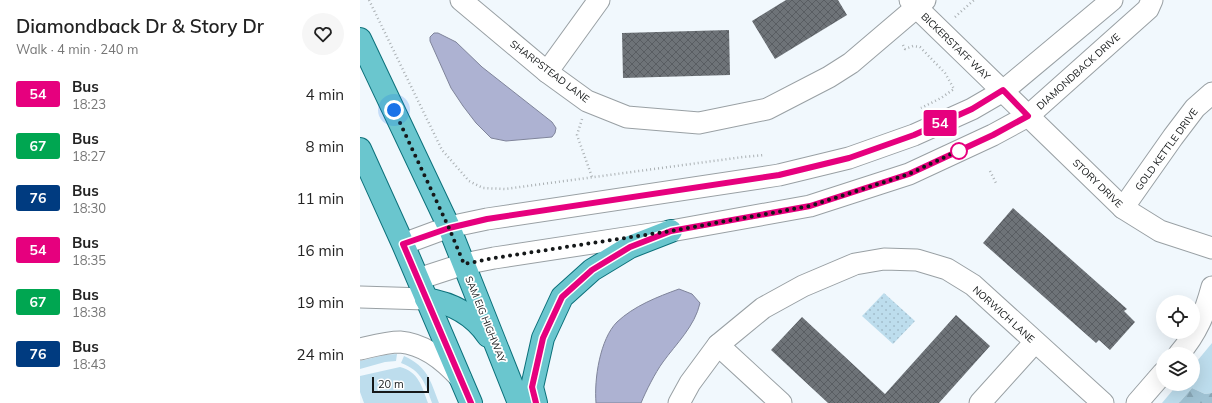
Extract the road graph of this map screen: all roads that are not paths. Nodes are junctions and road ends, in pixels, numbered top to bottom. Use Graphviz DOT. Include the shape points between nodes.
graph roads {
  1 [pos="461,0"];
  2 [pos="599,0"];
  3 [pos="1112,0"];
  4 [pos="1152,0"];
  5 [pos="917,2"];
  6 [pos="360,39"];
  7 [pos="547,72"];
  8 [pos="1003,90"];
  9 [pos="1212,93"];
  10 [pos="1028,116"];
  11 [pos="360,149"];
  12 [pos="1123,208"];
  13 [pos="449,228"];
  14 [pos="671,231"];
  15 [pos="403,244"];
  16 [pos="1212,248"];
  17 [pos="464,264"];
  18 [pos="418,279"];
  19 [pos="1212,287"];
  20 [pos="360,297"];
  21 [pos="426,299"];
  22 [pos="1035,342"];
  23 [pos="718,345"];
  24 [pos="1184,347"];
  25 [pos="360,350"];
  26 [pos="498,350"];
  27 [pos="461,379"];
  28 [pos="1156,381"];
  29 [pos="471,403"];
  30 [pos="519,403"];
  31 [pos="536,403"];
  32 [pos="679,403"];
  33 [pos="781,403"];
  34 [pos="980,403"];
  35 [pos="1103,403"];
  36 [pos="1137,403"];
  1 -- 7 [label="street, SHARPSTEAD LANE"];
  2 -- 7 [label="street"];
  3 -- 8 [label="street"];
  4 -- 10 [label="street, DIAMONDBACK DRIVE" via="1148,9"];
  5 -- 7 [label="street, SHARPSTEAD LANE" via="851,63 829,77 767,109 699,123 627,117 588,101"];
  5 -- 8 [label="street, BICKERSTAFF WAY"];
  6 -- 13 [label="main road, SAM EIG HIGHWAY"];
  8 -- 10 [label="street, STORY DRIVE"];
  8 -- 13 [label="street" via="972,109 914,135 849,158 779,175 494,218"];
  9 -- 12 [label="street, GOLD KETTLE DRIVE" via="1195,108"];
  10 -- 12 [label="street, STORY DRIVE"];
  10 -- 14 [label="street, DIAMONDBACK DRIVE" via="909,174 810,206"];
  11 -- 15 [label="main road"];
  12 -- 16 [label="street, STORY DRIVE" via="1160,231"];
  13 -- 15 [label="street"];
  13 -- 17 [label="main road, SAM EIG HIGHWAY"];
  14 -- 17 [label="street, DIAMONDBACK DRIVE"];
  14 -- 31 [label="main road" via="630,247 592,270 562,297 543,338 532,387"];
  15 -- 18 [label="main road"];
  17 -- 18 [label="street, DIAMONDBACK DRIVE"];
  17 -- 26 [label="main road, SAM EIG HIGHWAY"];
  18 -- 21 [label="main road"];
  19 -- 24 [label="street" via="1202,318"];
  20 -- 21 [label="street"];
  21 -- 26 [label="main road" via="440,301 465,312 477,322"];
  21 -- 27 [label="main road"];
  22 -- 23 [label="street, NORWICH LANE" via="974,285 947,269 917,260 884,259 855,264 803,286 763,308"];
  22 -- 34 [label="street"];
  22 -- 35 [label="street, NORWICH LANE"];
  23 -- 32 [label="street, NORWICH LANE" via="690,383"];
  23 -- 33 [label="street"];
  25 -- 27 [label="street" via="390,343 413,345 428,351 445,363"];
  26 -- 30 [label="main road, SAM EIG HIGHWAY"];
  27 -- 29 [label="main road"];
  28 -- 36 [label="street"];
}
